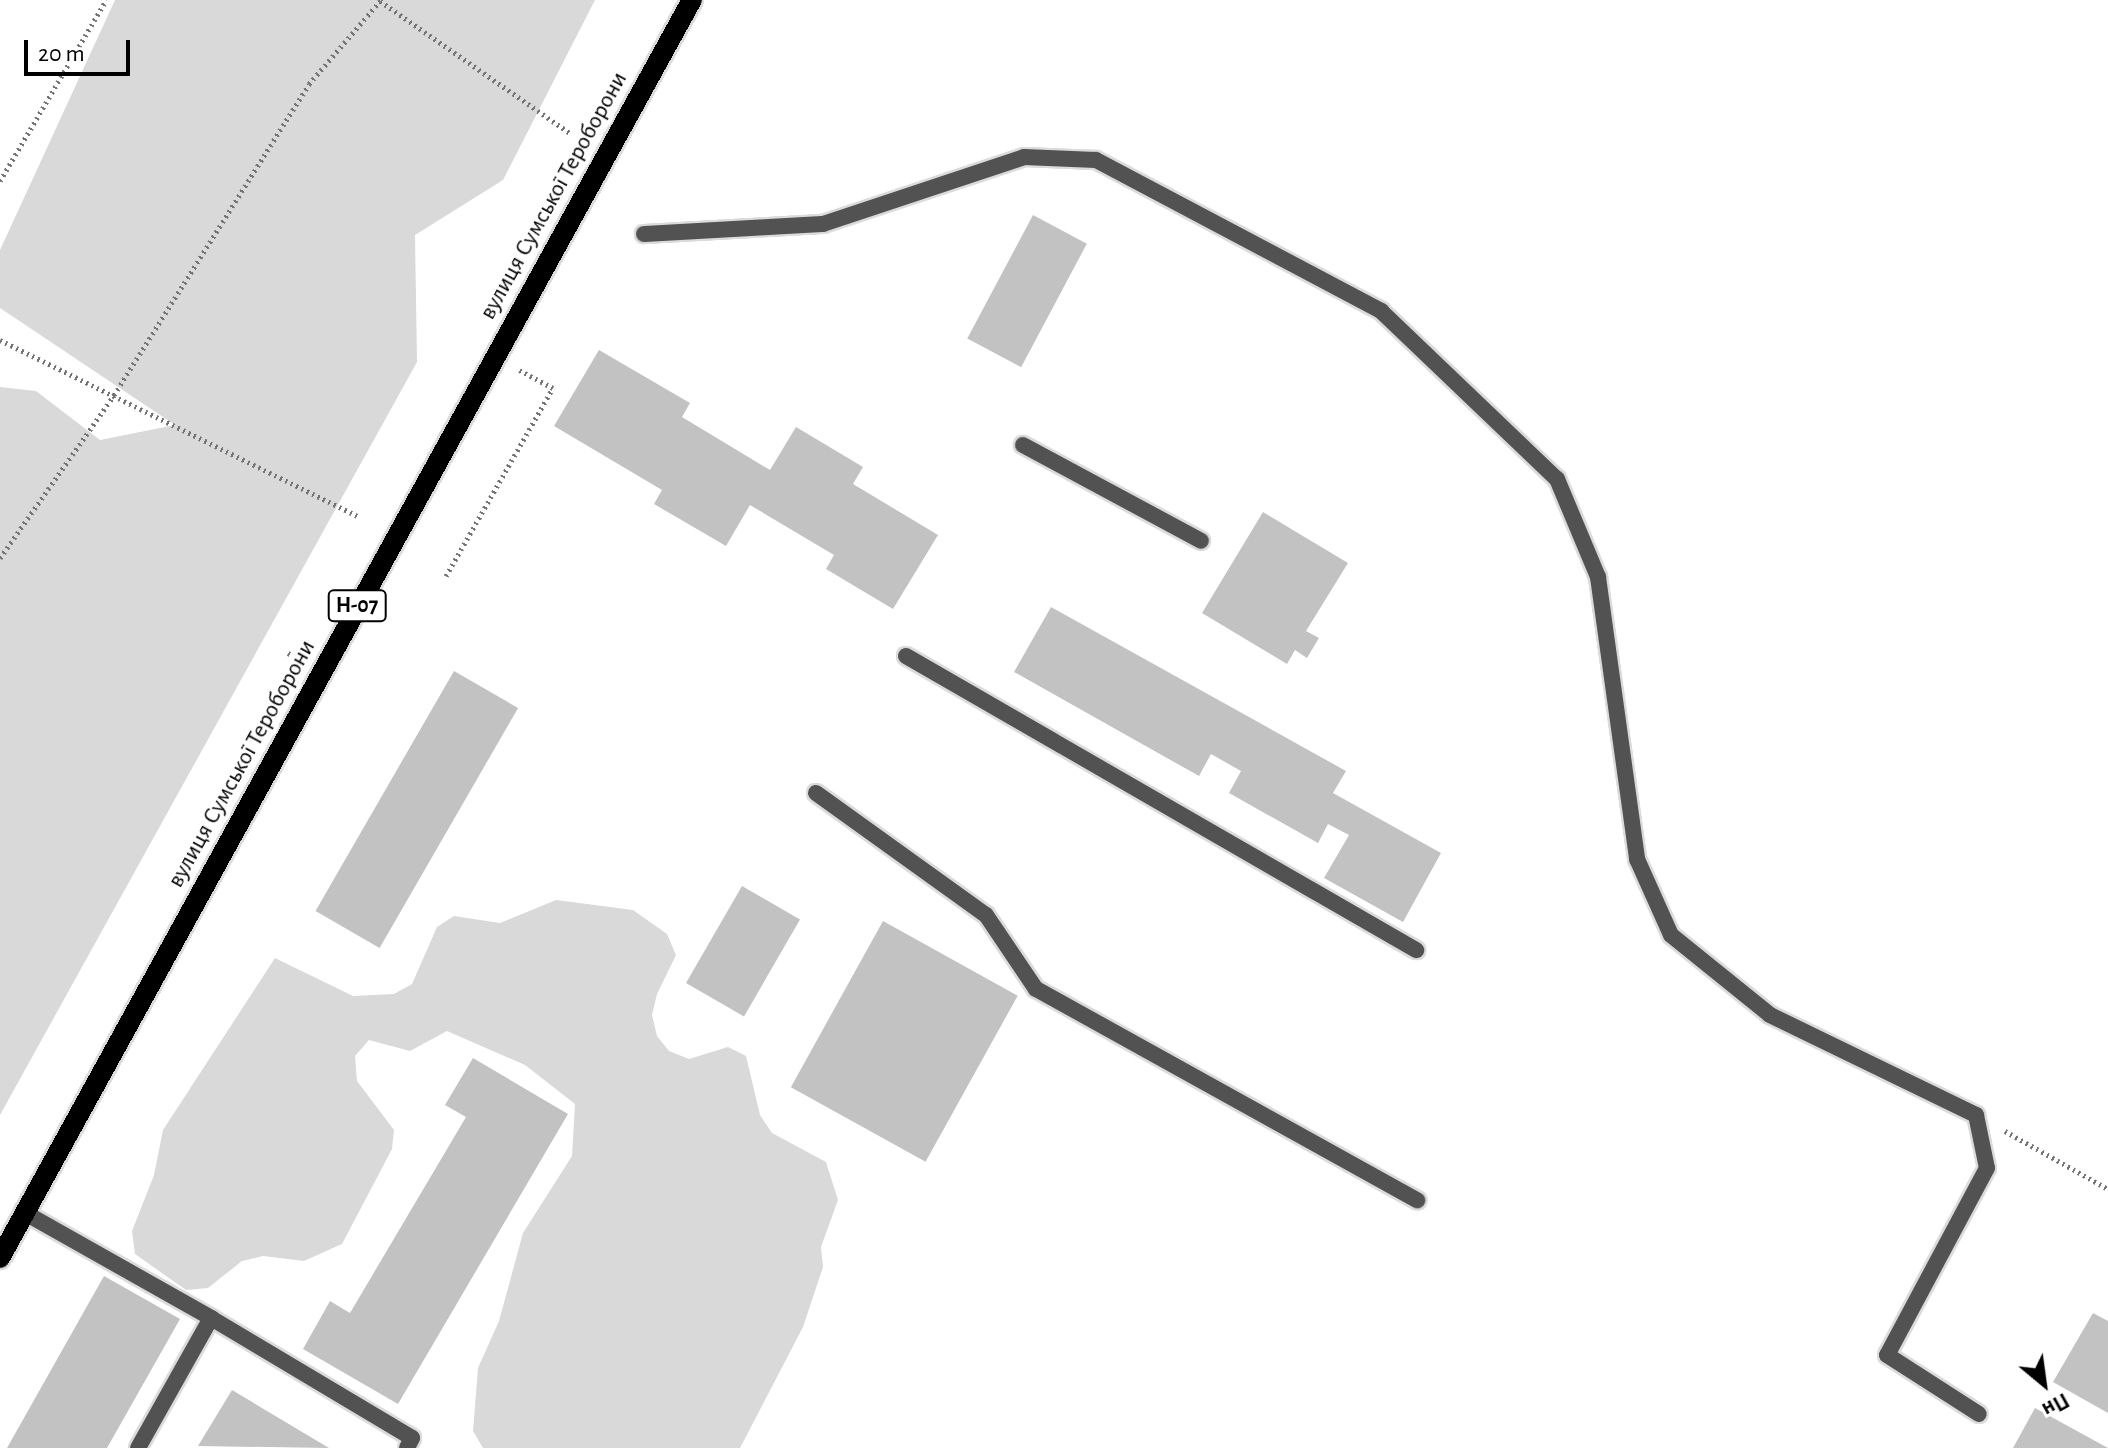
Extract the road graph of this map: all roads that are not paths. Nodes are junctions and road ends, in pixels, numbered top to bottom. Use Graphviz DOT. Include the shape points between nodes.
graph roads {
  1 [pos="692,0"];
  2 [pos="644,234"];
  3 [pos="1023,445"];
  4 [pos="1201,541"];
  5 [pos="906,656"];
  6 [pos="816,793"];
  7 [pos="1416,950"];
  8 [pos="1417,1200"];
  9 [pos="25,1213"];
  10 [pos="0,1258"];
  11 [pos="211,1318"];
  12 [pos="1979,1414"];
  13 [pos="142,1446"];
  14 [pos="407,1448"];
  1 -- 9 [label="main road, вулиця Сумської Тероборони / Н-07"];
  2 -- 12 [label="lane" via="823,224 1024,157 1096,160 1381,311 1557,479 1598,577 1637,859 1671,935 1770,1015 1976,1115 1987,1168 1887,1355"];
  3 -- 4 [label="lane"];
  5 -- 7 [label="lane"];
  6 -- 8 [label="lane" via="986,915 1036,989"];
  9 -- 10 [label="main road, вулиця Сумської Тероборони / Н-07"];
  9 -- 11 [label="lane"];
  11 -- 13 [label="lane"];
  11 -- 14 [label="lane" via="412,1438"];
}
